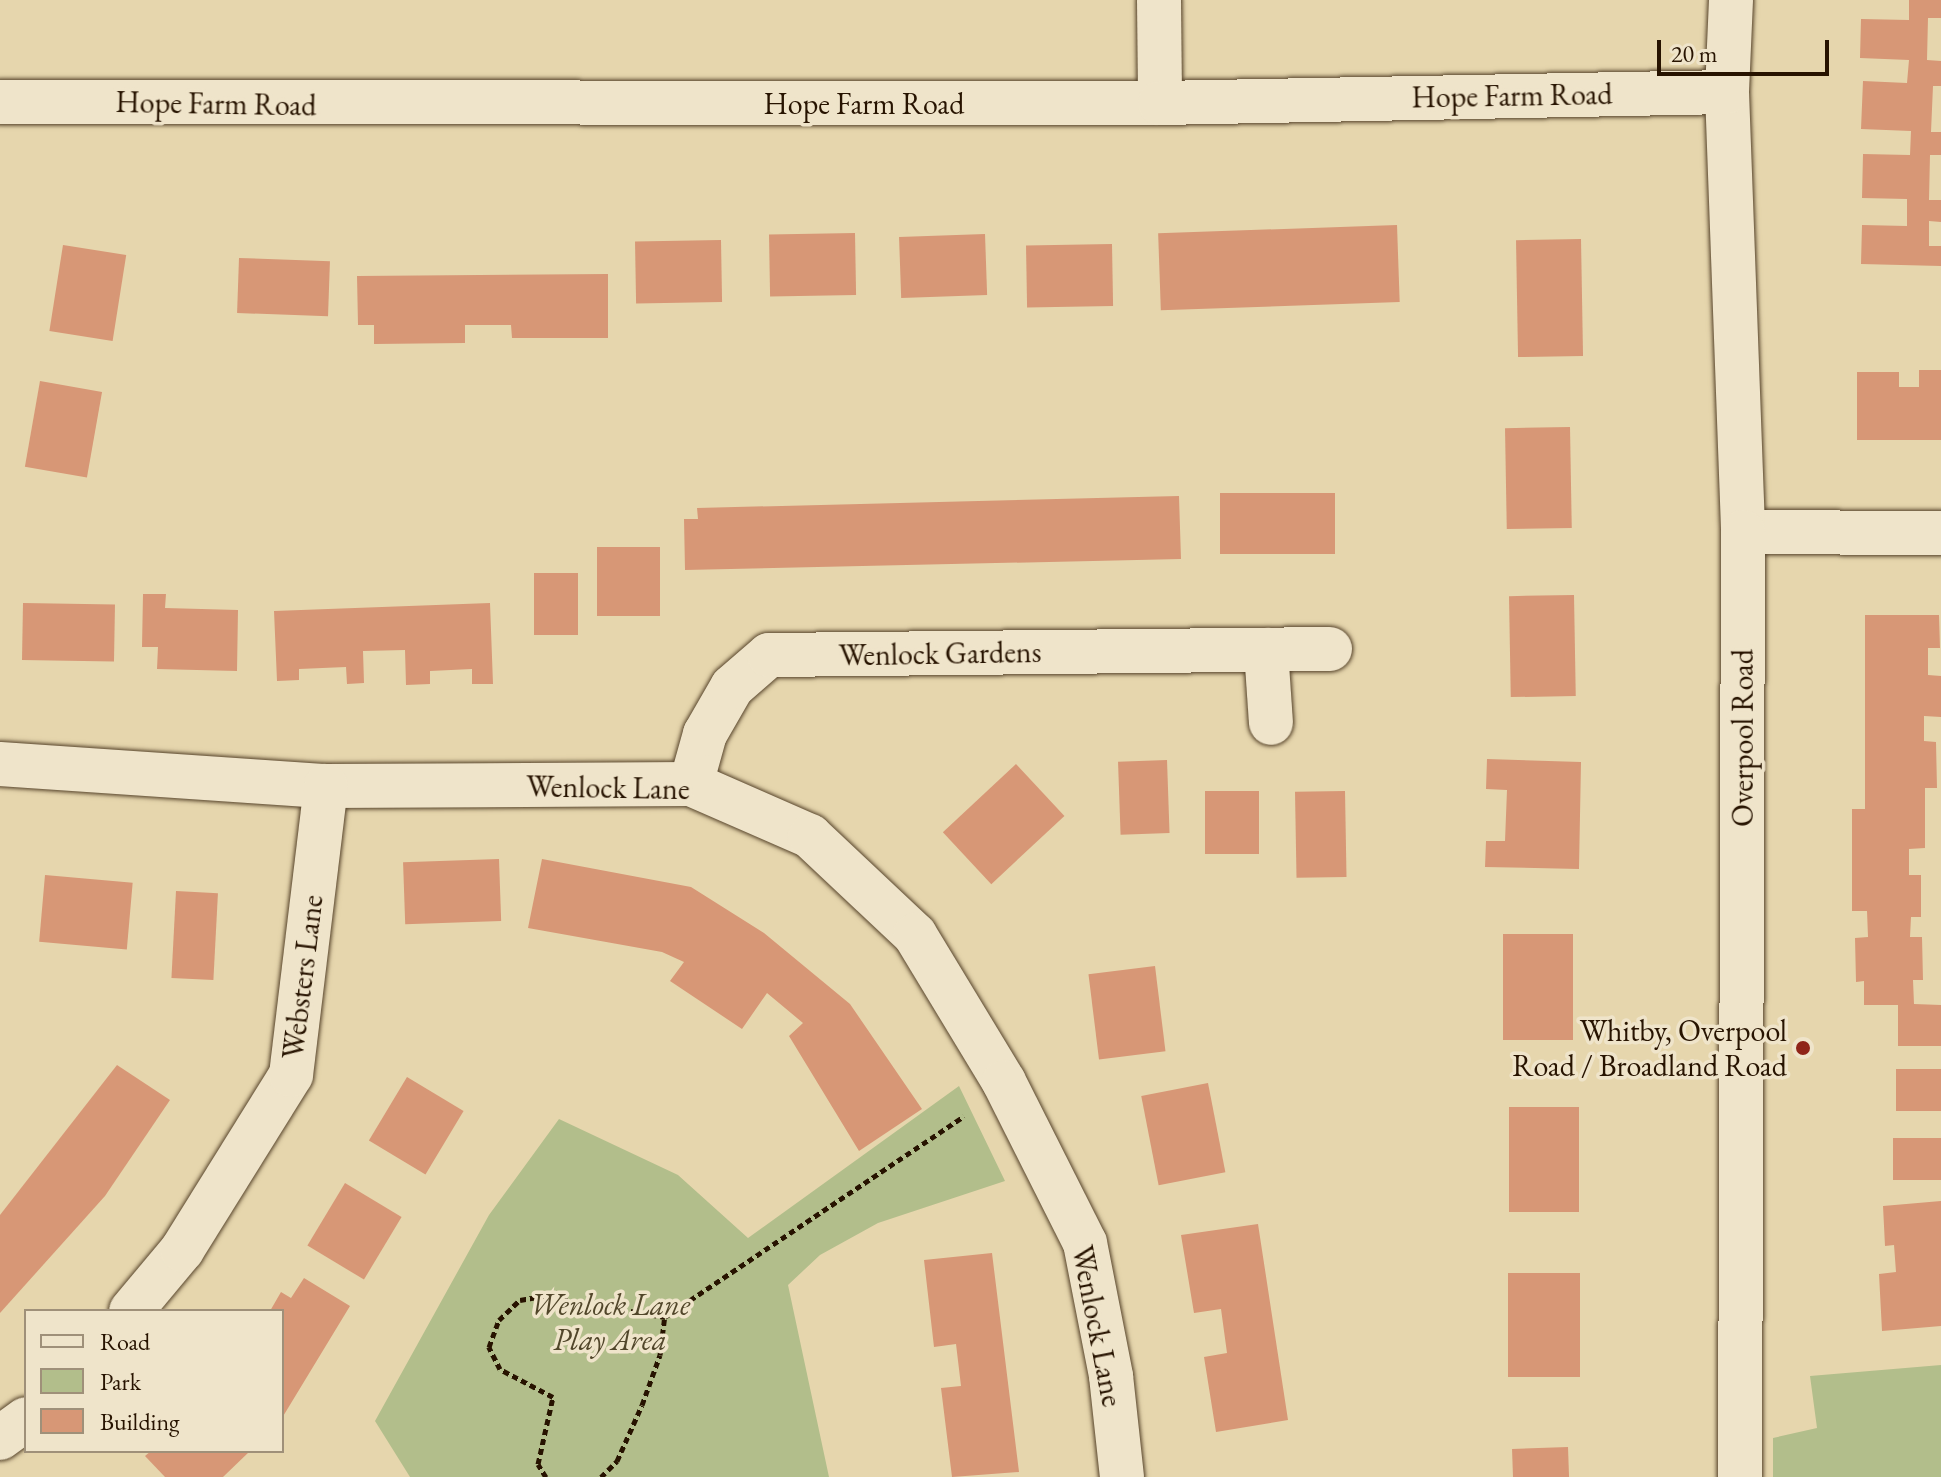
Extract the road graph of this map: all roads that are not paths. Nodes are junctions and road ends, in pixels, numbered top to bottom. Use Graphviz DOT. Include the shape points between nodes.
graph roads {
  1 [pos="1159,0"];
  2 [pos="1731,0"];
  3 [pos="1727,92"];
  4 [pos="0,102"];
  5 [pos="1160,103"];
  6 [pos="1743,532"];
  7 [pos="1941,533"];
  8 [pos="1330,649"];
  9 [pos="1266,650"];
  10 [pos="1271,723"];
  11 [pos="0,764"];
  12 [pos="691,784"];
  13 [pos="326,786"];
  14 [pos="133,1309"];
  15 [pos="24,1420"];
  16 [pos="0,1438"];
  17 [pos="1122,1477"];
  18 [pos="1740,1477"];
  1 -- 5 [label="street"];
  2 -- 3 [label="street, Overpool Road"];
  3 -- 5 [label="street, Hope Farm Road"];
  3 -- 6 [label="street, Overpool Road"];
  4 -- 5 [label="street, Hope Farm Road"];
  6 -- 7 [label="street"];
  6 -- 18 [label="street, Overpool Road"];
  8 -- 9 [label="street, Wenlock Gardens"];
  9 -- 10 [label="street"];
  9 -- 12 [label="street, Wenlock Gardens" via="769,655 732,687 705,734"];
  11 -- 13 [label="street, Wenlock Lane"];
  12 -- 13 [label="street, Wenlock Lane"];
  12 -- 17 [label="street, Wenlock Lane" via="810,836 915,935 1004,1082 1085,1243 1111,1376"];
  13 -- 14 [label="street, Websters Lane" via="291,1075 182,1250"];
  15 -- 16 [label="street"];
}
